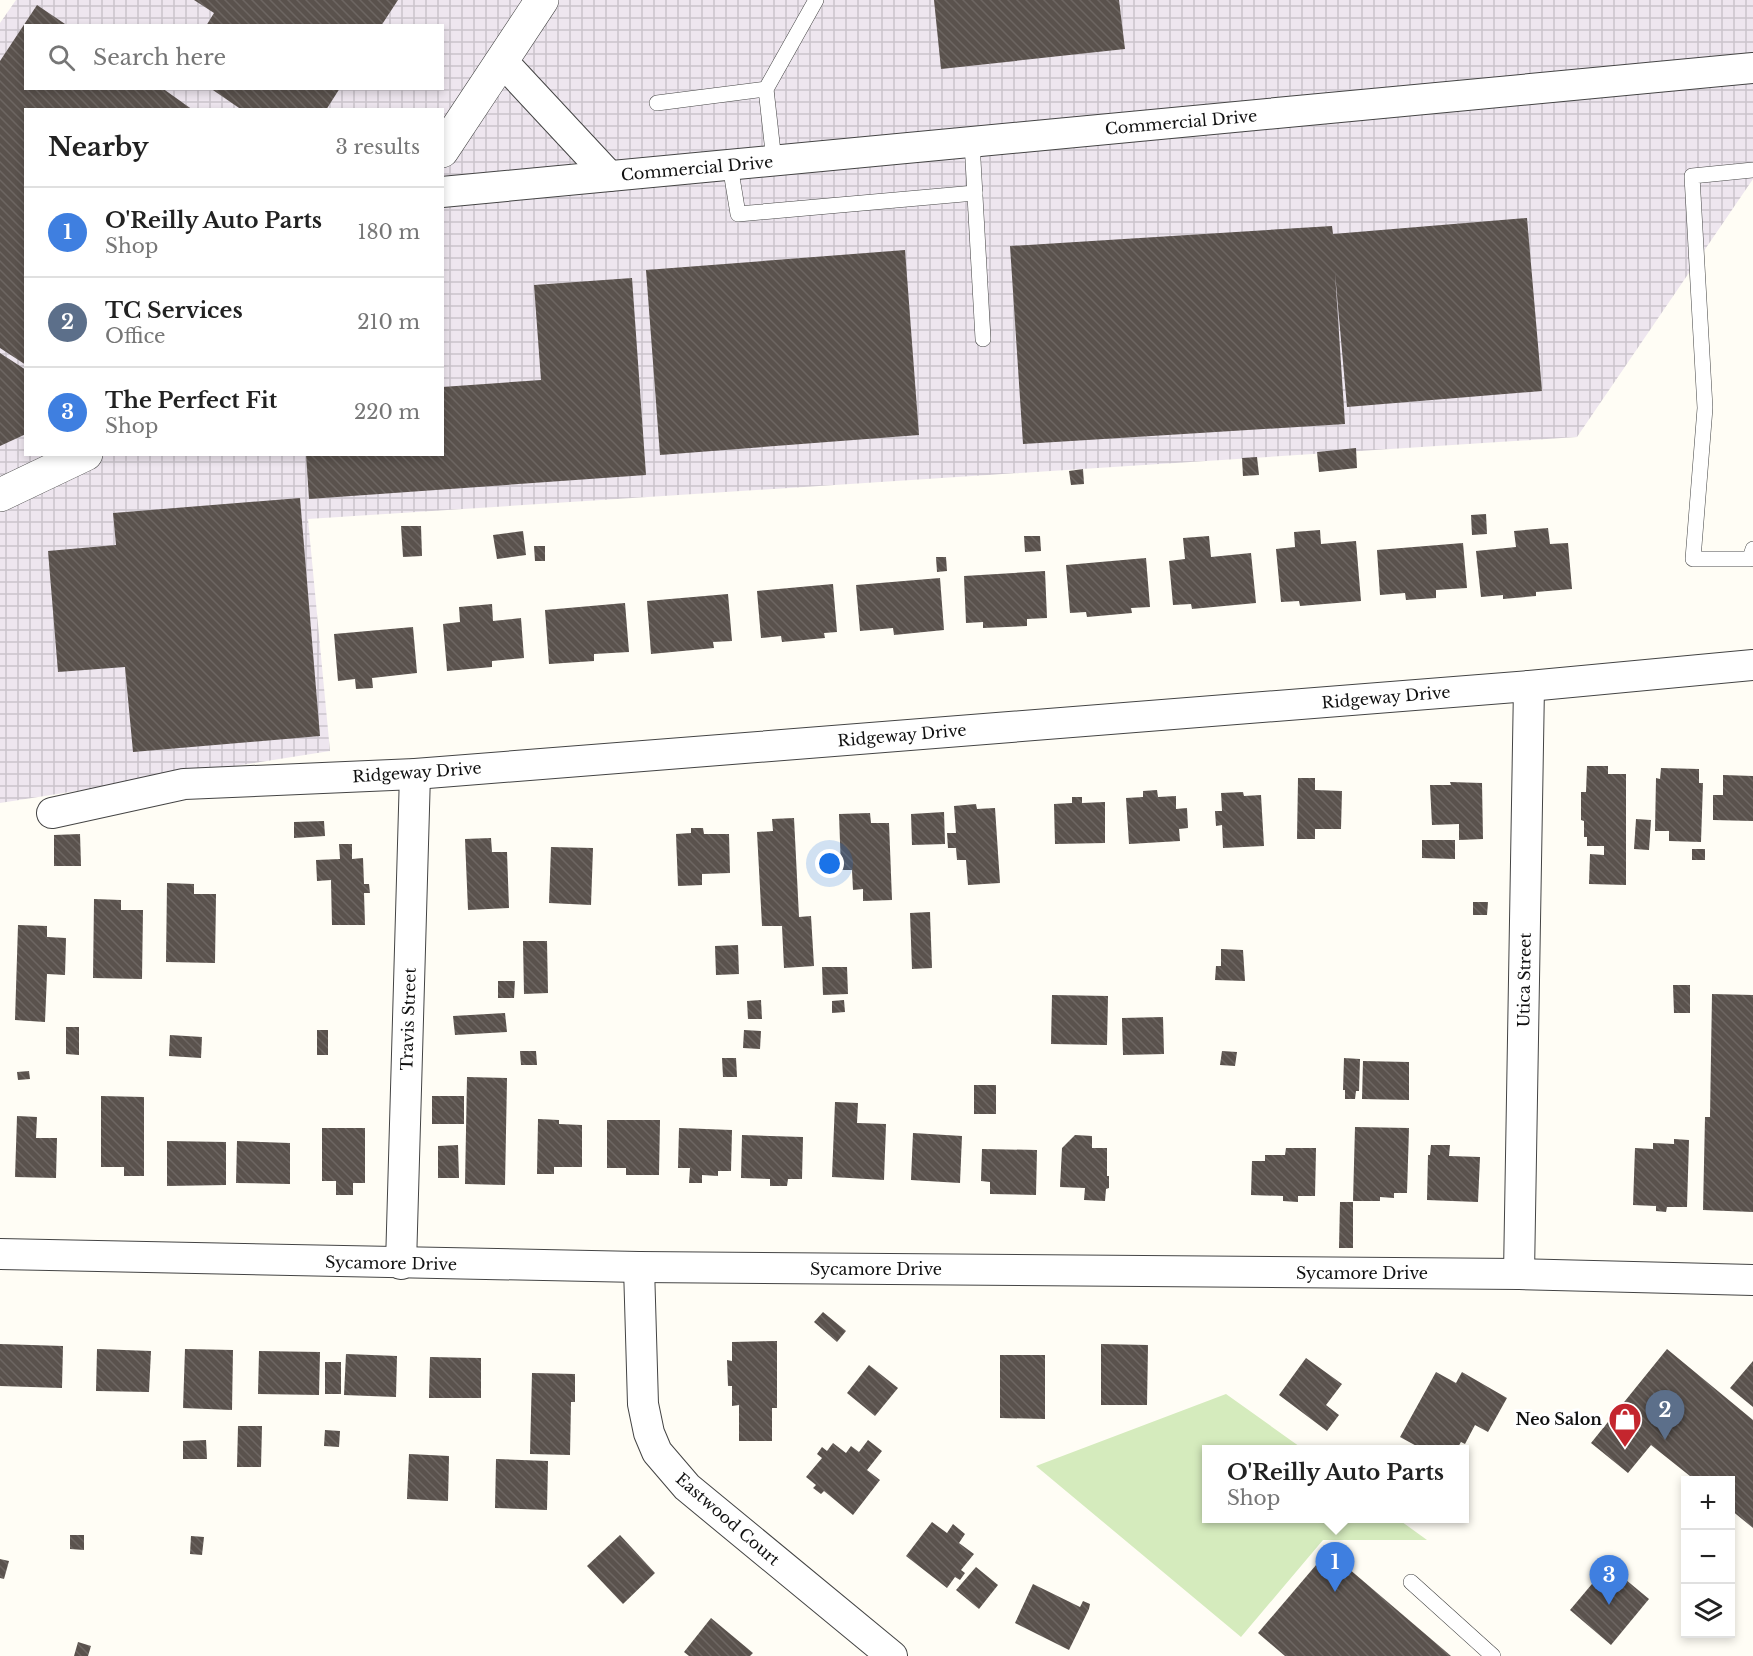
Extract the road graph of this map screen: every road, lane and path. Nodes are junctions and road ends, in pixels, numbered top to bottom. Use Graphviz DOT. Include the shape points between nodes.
graph roads {
  1 [pos="542,0"];
  2 [pos="816,0"];
  3 [pos="501,61"];
  4 [pos="1753,68"];
  5 [pos="766,88"];
  6 [pos="657,103"];
  7 [pos="972,142"];
  8 [pos="444,148"];
  9 [pos="774,161"];
  10 [pos="730,165"];
  11 [pos="1753,170"];
  12 [pos="609,176"];
  13 [pos="444,192"];
  14 [pos="975,193"];
  15 [pos="983,339"];
  16 [pos="82,456"];
  17 [pos="0,495"];
  18 [pos="1753,549"];
  19 [pos="1753,665"];
  20 [pos="1529,686"];
  21 [pos="415,774"];
  22 [pos="52,813"];
  23 [pos="0,1254"];
  24 [pos="401,1264"];
  25 [pos="639,1267"];
  26 [pos="1519,1274"];
  27 [pos="1753,1280"];
  28 [pos="1410,1582"];
  29 [pos="892,1656"];
  30 [pos="1493,1656"];
  1 -- 3 [label="street"];
  2 -- 5 [label="lane"];
  3 -- 8 [label="street"];
  3 -- 12 [label="street, Commercial Drive"];
  4 -- 7 [label="street, Commercial Drive"];
  5 -- 6 [label="lane"];
  5 -- 9 [label="lane"];
  7 -- 9 [label="street, Commercial Drive"];
  7 -- 14 [label="lane"];
  9 -- 10 [label="street, Commercial Drive"];
  10 -- 12 [label="street, Commercial Drive"];
  10 -- 14 [label="lane" via="738,214"];
  11 -- 18 [label="lane" via="1692,177 1706,408 1693,559 1750,559"];
  12 -- 13 [label="street, Commercial Drive"];
  14 -- 15 [label="lane"];
  16 -- 17 [label="street"];
  19 -- 20 [label="street, Ridgeway Drive"];
  20 -- 21 [label="street, Ridgeway Drive"];
  20 -- 26 [label="street, Utica Street"];
  21 -- 22 [label="street, Ridgeway Drive" via="184,784"];
  21 -- 24 [label="street, Travis Street"];
  23 -- 24 [label="street, Sycamore Drive"];
  24 -- 25 [label="street, Sycamore Drive"];
  25 -- 26 [label="street, Sycamore Drive"];
  25 -- 29 [label="street, Eastwood Court" via="643,1404 657,1452 687,1487"];
  26 -- 27 [label="street, Sycamore Drive"];
  28 -- 30 [label="lane"];
}
